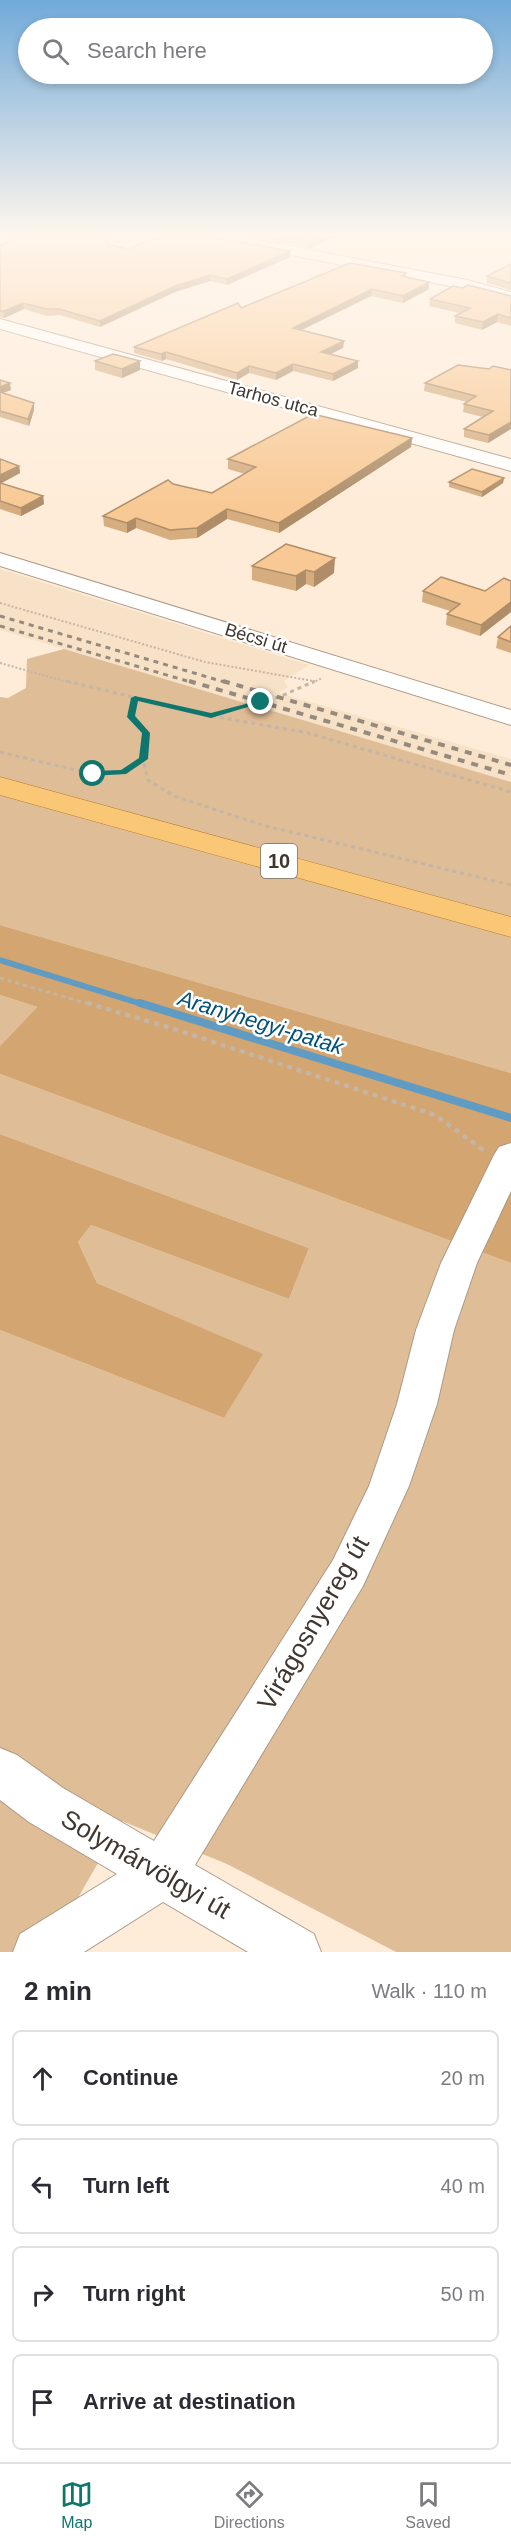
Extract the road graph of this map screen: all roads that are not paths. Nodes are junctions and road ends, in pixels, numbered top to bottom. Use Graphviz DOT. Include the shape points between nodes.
graph roads {
  1 [pos="11,327"];
  2 [pos="511,465"];
  3 [pos="0,559"];
  4 [pos="511,718"];
  5 [pos="0,786"];
  6 [pos="511,927"];
  7 [pos="508,1161"];
  8 [pos="0,1771"];
  9 [pos="162,1874"];
  10 [pos="38,1952"];
  11 [pos="296,1952"];
  1 -- 2 [label="street, Tarhos utca"];
  3 -- 4 [label="street, Bécsi út"];
  5 -- 6 [label="main road, 10"];
  7 -- 9 [label="street, Virágosnyereg út" via="459,1263 389,1486 348,1573"];
  8 -- 9 [label="street, Solymárvölgyi út" via="46,1805"];
  9 -- 10 [label="street, Virágosnyereg út"];
  9 -- 11 [label="street, Solymárvölgyi út"];
}
